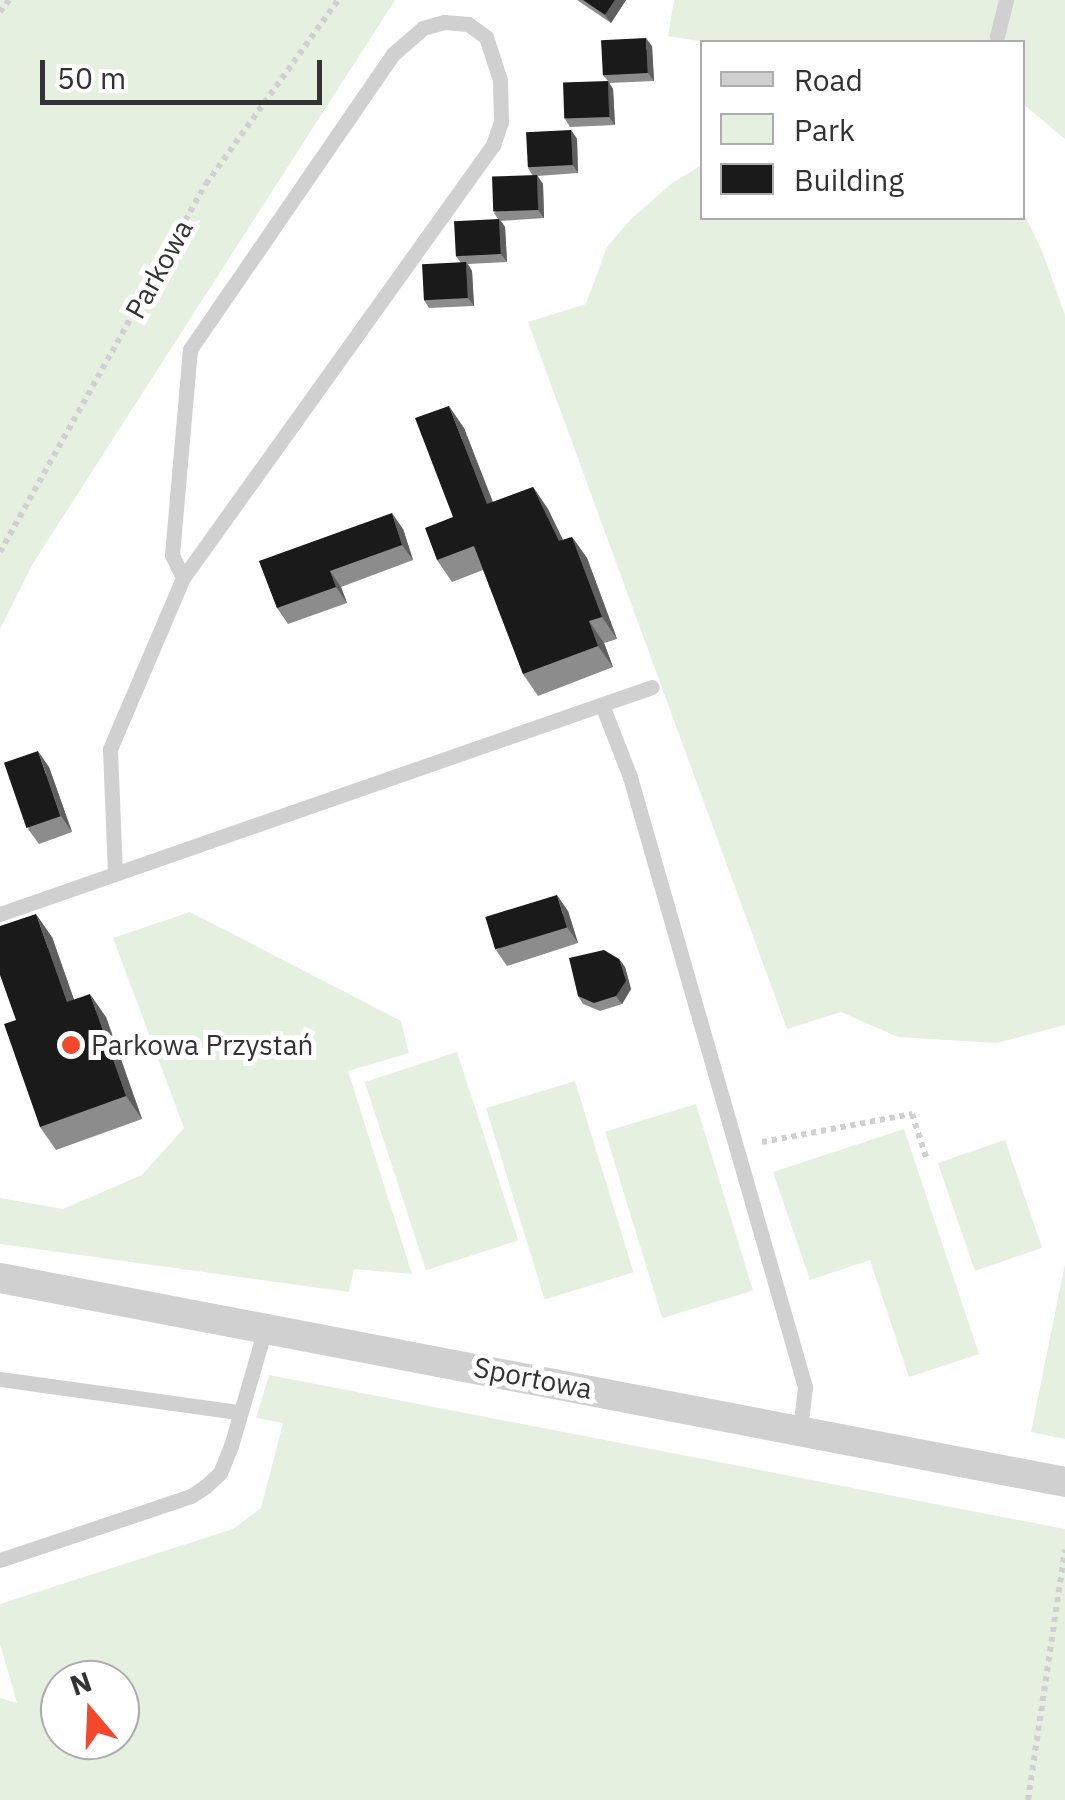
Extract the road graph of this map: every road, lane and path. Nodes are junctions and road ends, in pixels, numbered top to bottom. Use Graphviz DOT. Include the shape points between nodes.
graph roads {
  1 [pos="9,0"];
  2 [pos="338,0"];
  3 [pos="1006,0"];
  4 [pos="0,12"];
  5 [pos="997,36"];
  6 [pos="0,552"];
  7 [pos="183,578"];
  8 [pos="652,687"];
  9 [pos="602,704"];
  10 [pos="115,874"];
  11 [pos="0,914"];
  12 [pos="736,1147"];
  13 [pos="927,1160"];
  14 [pos="0,1278"];
  15 [pos="265,1329"];
  16 [pos="0,1378"];
  17 [pos="238,1412"];
  18 [pos="800,1430"];
  19 [pos="1065,1482"];
  20 [pos="1065,1550"];
  21 [pos="0,1560"];
  22 [pos="1028,1800"];
  1 -- 4 [label="path"];
  2 -- 6 [label="path, Parkowa" via="206,184"];
  3 -- 5 [label="lane"];
  7 -- 7 [label="lane" via="492,145 501,122 500,80 486,37 468,24 422,28 393,54 190,349 172,555"];
  7 -- 10 [label="lane" via="110,749"];
  8 -- 9 [label="lane"];
  9 -- 10 [label="lane"];
  9 -- 12 [label="lane" via="630,777"];
  10 -- 11 [label="lane"];
  12 -- 13 [label="path" via="912,1114"];
  12 -- 18 [label="lane" via="805,1387"];
  14 -- 15 [label="street, Sportowa"];
  15 -- 17 [label="lane"];
  15 -- 18 [label="street, Sportowa"];
  16 -- 17 [label="lane"];
  17 -- 21 [label="lane" via="220,1473 192,1496"];
  18 -- 19 [label="street, Sportowa"];
  20 -- 22 [label="path"];
}
